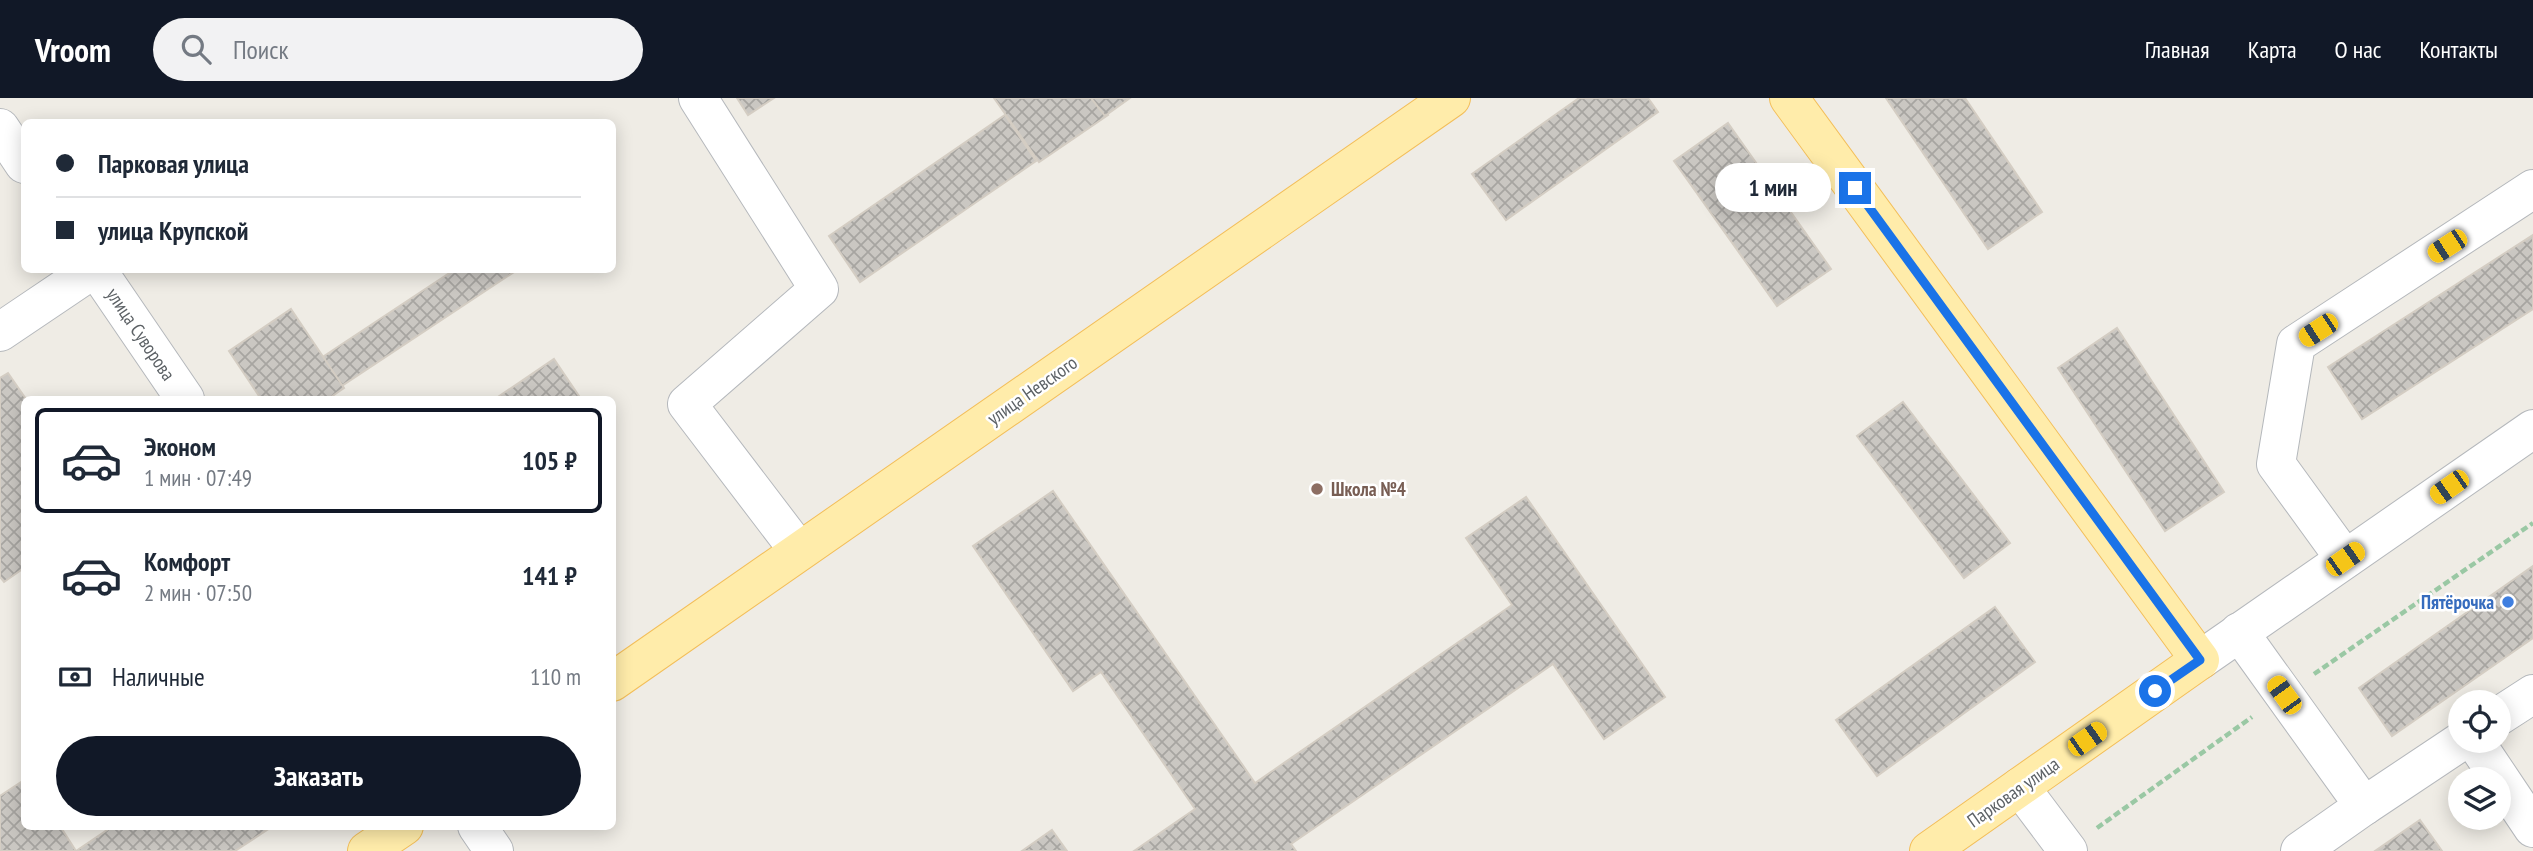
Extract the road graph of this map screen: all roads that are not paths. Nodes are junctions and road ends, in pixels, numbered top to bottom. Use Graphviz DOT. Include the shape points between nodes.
graph roads {
  1 [pos="698,98"];
  2 [pos="1451,98"];
  3 [pos="1789,98"];
  4 [pos="0,128"];
  5 [pos="21,160"];
  6 [pos="2533,189"];
  7 [pos="89,273"];
  8 [pos="96,273"];
  9 [pos="0,332"];
  10 [pos="183,396"];
  11 [pos="2533,429"];
  12 [pos="799,551"];
  13 [pos="2345,559"];
  14 [pos="2239,632"];
  15 [pos="2200,660"];
  16 [pos="616,679"];
  17 [pos="2533,694"];
  18 [pos="2511,708"];
  19 [pos="2448,750"];
  20 [pos="2483,753"];
  21 [pos="2020,787"];
  22 [pos="2364,806"];
  23 [pos="2533,828"];
  24 [pos="398,830"];
  25 [pos="480,830"];
  26 [pos="367,851"];
  27 [pos="494,851"];
  28 [pos="1929,851"];
  29 [pos="2068,851"];
  30 [pos="2300,851"];
  1 -- 12 [label="street" via="819,289 687,404"];
  2 -- 12 [label="main road, улица Невского"];
  3 -- 15 [label="main road"];
  4 -- 5 [label="street"];
  6 -- 13 [label="street" via="2296,344 2276,464"];
  7 -- 9 [label="street"];
  8 -- 10 [label="street, улица Суворова"];
  11 -- 13 [label="street"];
  12 -- 16 [label="main road, улица Невского"];
  13 -- 14 [label="street"];
  14 -- 15 [label="street"];
  14 -- 22 [label="street"];
  15 -- 21 [label="main road, Парковая улица"];
  17 -- 18 [label="street"];
  19 -- 22 [label="street"];
  20 -- 23 [label="street"];
  21 -- 28 [label="main road, Парковая улица"];
  21 -- 29 [label="street"];
  22 -- 30 [label="street"];
  24 -- 26 [label="main road"];
  25 -- 27 [label="street"];
}
